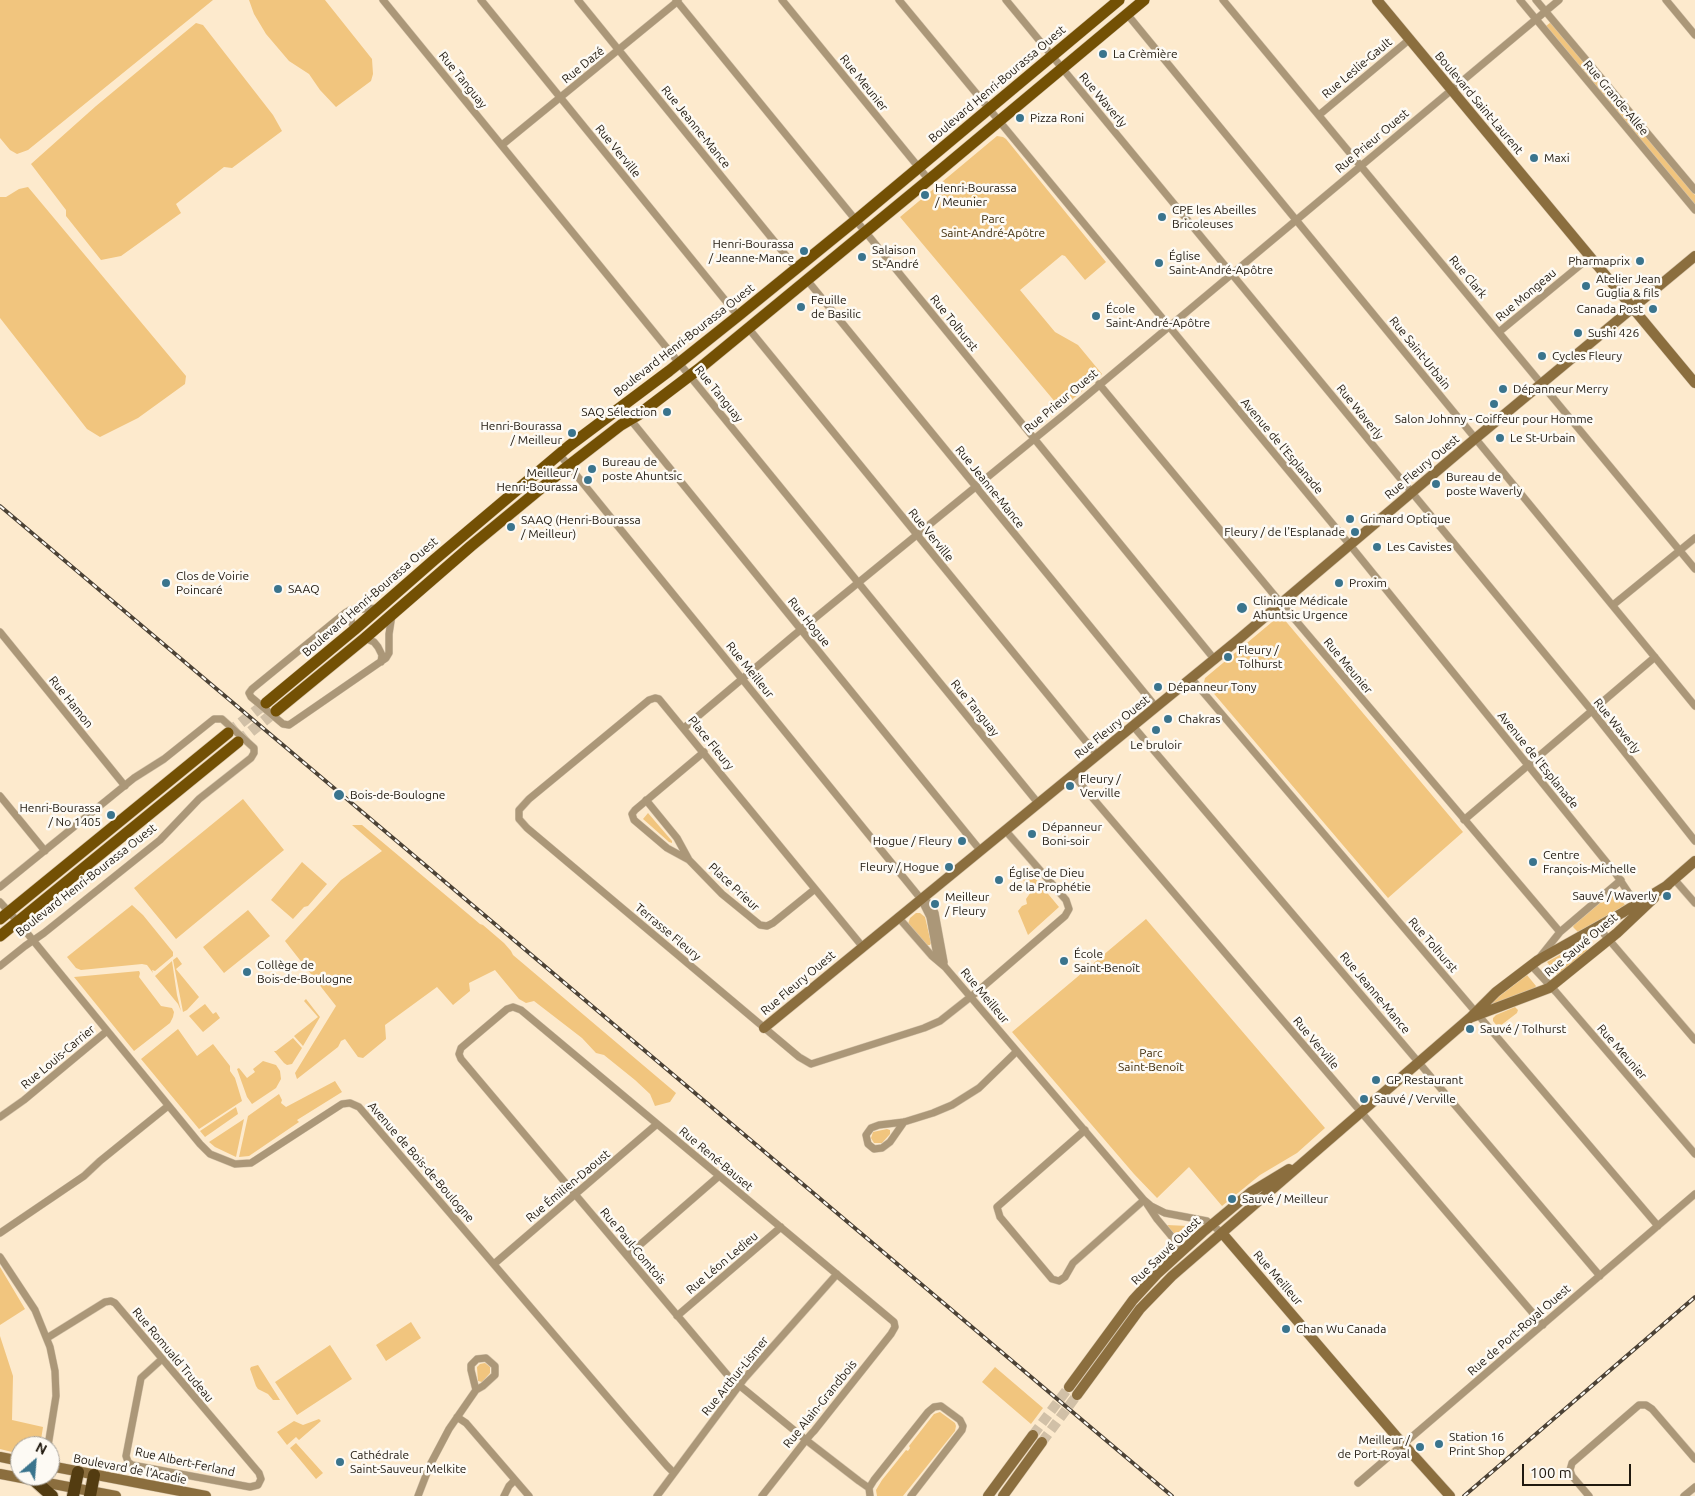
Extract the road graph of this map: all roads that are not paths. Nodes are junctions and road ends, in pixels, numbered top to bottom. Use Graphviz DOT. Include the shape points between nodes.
graph roads {
  1 [pos="382,0"];
  2 [pos="481,0"];
  3 [pos="578,0"];
  4 [pos="782,0"];
  5 [pos="899,0"];
  6 [pos="1006,0"];
  7 [pos="1117,0"];
  8 [pos="1144,0"];
  9 [pos="1223,0"];
  10 [pos="1377,0"];
  11 [pos="1520,0"];
  12 [pos="1536,0"];
  13 [pos="1559,0"];
  14 [pos="1666,0"];
  15 [pos="677,1"];
  16 [pos="1545,11"];
  17 [pos="1127,14"];
  18 [pos="1536,19"];
  19 [pos="1695,35"];
  20 [pos="1410,39"];
  21 [pos="619,49"];
  22 [pos="1052,56"];
  23 [pos="1063,69"];
  24 [pos="1451,89"];
  25 [pos="560,98"];
  26 [pos="989,108"];
  27 [pos="1319,115"];
  28 [pos="1000,121"];
  29 [pos="502,145"];
  30 [pos="1360,165"];
  31 [pos="919,167"];
  32 [pos="929,180"];
  33 [pos="1695,190"];
  34 [pos="1695,210"];
  35 [pos="1296,219"];
  36 [pos="856,220"];
  37 [pos="866,232"];
  38 [pos="1695,256"];
  39 [pos="1590,257"];
  40 [pos="796,268"];
  41 [pos="1231,273"];
  42 [pos="807,280"];
  43 [pos="1633,308"];
  44 [pos="738,316"];
  45 [pos="1168,326"];
  46 [pos="748,329"];
  47 [pos="1499,332"];
  48 [pos="679,363"];
  49 [pos="690,376"];
  50 [pos="1695,383"];
  51 [pos="1099,384"];
  52 [pos="1542,384"];
  53 [pos="621,408"];
  54 [pos="630,420"];
  55 [pos="1476,438"];
  56 [pos="1034,439"];
  57 [pos="560,455"];
  58 [pos="568,466"];
  59 [pos="976,487"];
  60 [pos="1412,493"];
  61 [pos="917,535"];
  62 [pos="1695,538"];
  63 [pos="1350,545"];
  64 [pos="1680,550"];
  65 [pos="1695,569"];
  66 [pos="858,583"];
  67 [pos="1282,604"];
  68 [pos="1613,605"];
  69 [pos="380,608"];
  70 [pos="392,615"];
  71 [pos="340,618"];
  72 [pos="801,629"];
  73 [pos="354,630"];
  74 [pos="0,632"];
  75 [pos="365,638"];
  76 [pos="1655,657"];
  77 [pos="1215,660"];
  78 [pos="381,662"];
  79 [pos="1191,678"];
  80 [pos="742,680"];
  81 [pos="266,703"];
  82 [pos="1695,706"];
  83 [pos="1156,708"];
  84 [pos="276,711"];
  85 [pos="1592,712"];
  86 [pos="1133,726"];
  87 [pos="684,728"];
  88 [pos="228,733"];
  89 [pos="238,742"];
  90 [pos="704,752"];
  91 [pos="1097,756"];
  92 [pos="1528,766"];
  93 [pos="1073,775"];
  94 [pos="125,786"];
  95 [pos="0,796"];
  96 [pos="646,800"];
  97 [pos="1038,803"];
  98 [pos="518,814"];
  99 [pos="1464,820"];
  100 [pos="1005,830"];
  101 [pos="1695,841"];
  102 [pos="980,850"];
  103 [pos="45,851"];
  104 [pos="689,860"];
  105 [pos="1695,861"];
  106 [pos="1621,880"];
  107 [pos="1671,882"];
  108 [pos="0,887"];
  109 [pos="815,888"];
  110 [pos="921,899"];
  111 [pos="0,902"];
  112 [pos="1695,903"];
  113 [pos="1640,906"];
  114 [pos="4,915"];
  115 [pos="898,917"];
  116 [pos="18,922"];
  117 [pos="1598,927"];
  118 [pos="1560,932"];
  119 [pos="0,936"];
  120 [pos="1608,939"];
  121 [pos="33,940"];
  122 [pos="862,946"];
  123 [pos="1534,963"];
  124 [pos="0,966"];
  125 [pos="945,967"];
  126 [pos="1551,987"];
  127 [pos="970,997"];
  128 [pos="521,1010"];
  129 [pos="1475,1014"];
  130 [pos="764,1028"];
  131 [pos="106,1031"];
  132 [pos="1695,1040"];
  133 [pos="1016,1052"];
  134 [pos="1419,1062"];
  135 [pos="168,1106"];
  136 [pos="1361,1112"];
  137 [pos="0,1118"];
  138 [pos="904,1122"];
  139 [pos="657,1124"];
  140 [pos="1085,1130"];
  141 [pos="1695,1154"];
  142 [pos="1305,1159"];
  143 [pos="719,1176"];
  144 [pos="1695,1194"];
  145 [pos="575,1195"];
  146 [pos="1144,1200"];
  147 [pos="1212,1224"];
  148 [pos="1658,1226"];
  149 [pos="781,1227"];
  150 [pos="0,1233"];
  151 [pos="1222,1233"];
  152 [pos="1183,1250"];
  153 [pos="627,1256"];
  154 [pos="0,1257"];
  155 [pos="494,1264"];
  156 [pos="837,1274"];
  157 [pos="1600,1276"];
  158 [pos="677,1316"];
  159 [pos="1543,1325"];
  160 [pos="895,1326"];
  161 [pos="48,1338"];
  162 [pos="162,1359"];
  163 [pos="739,1386"];
  164 [pos="1069,1386"];
  165 [pos="476,1390"];
  166 [pos="1076,1396"];
  167 [pos="457,1417"];
  168 [pos="1033,1435"];
  169 [pos="50,1436"];
  170 [pos="806,1440"];
  171 [pos="1042,1442"];
  172 [pos="1404,1444"];
  173 [pos="1695,1459"];
  174 [pos="60,1468"];
  175 [pos="78,1472"];
  176 [pos="674,1472"];
  177 [pos="94,1475"];
  178 [pos="515,1480"];
  179 [pos="260,1482"];
  180 [pos="1358,1483"];
  181 [pos="41,1486"];
  182 [pos="54,1486"];
  183 [pos="1695,1487"];
  184 [pos="869,1488"];
  185 [pos="74,1492"];
  186 [pos="90,1494"];
  187 [pos="52,1496"];
  188 [pos="116,1496"];
  189 [pos="206,1496"];
  190 [pos="418,1496"];
  191 [pos="504,1496"];
  192 [pos="529,1496"];
  193 [pos="657,1496"];
  194 [pos="762,1496"];
  195 [pos="870,1496"];
  196 [pos="911,1496"];
  197 [pos="988,1496"];
  198 [pos="1003,1496"];
  199 [pos="1450,1496"];
  200 [pos="1589,1496"];
  201 [pos="1684,1496"];
  1 -- 29 [label="street, Rue Tanguay"];
  2 -- 25 [label="street, Rue Verville"];
  3 -- 21 [label="street, Rue Jeanne-Mance"];
  4 -- 31 [label="street, Rue Meunier"];
  5 -- 26 [label="street, Avenue de l'Esplanade"];
  6 -- 22 [label="street, Rue Waverly"];
  7 -- 22 [label="main road, Boulevard Henri-Bourassa Ouest"];
  8 -- 17 [label="main road"];
  9 -- 27 [label="street, Rue Clark"];
  10 -- 20 [label="main road, Boulevard Saint-Laurent"];
  11 -- 18 [label="street, Rue Grande-Allée"];
  12 -- 16 [label="street, Rue Grande-Allée"];
  13 -- 16 [label="street, Rue Prieur Ouest"];
  14 -- 19 [label="street"];
  15 -- 21 [label="street, Rue Dazé"];
  15 -- 36 [label="street, Rue Tolhurst"];
  16 -- 18 [label="street, Rue Prieur Ouest"];
  16 -- 33 [label="street, Rue Grande-Allée"];
  17 -- 23 [label="main road"];
  17 -- 35 [label="street, Rue Saint-Urbain"];
  18 -- 24 [label="street, Rue Prieur Ouest"];
  18 -- 34 [label="street, Rue Grande-Allée"];
  20 -- 24 [label="main road, Boulevard Saint-Laurent"];
  20 -- 27 [label="street, Rue Leslie-Gault"];
  21 -- 25 [label="street, Rue Dazé"];
  21 -- 40 [label="street, Rue Jeanne-Mance"];
  22 -- 23 [label="street, Rue Waverly"];
  22 -- 26 [label="main road, Boulevard Henri-Bourassa Ouest"];
  23 -- 28 [label="main road"];
  23 -- 41 [label="street, Rue Waverly"];
  24 -- 30 [label="street, Rue Prieur Ouest"];
  24 -- 39 [label="main road, Boulevard Saint-Laurent"];
  25 -- 29 [label="street, Rue Dazé"];
  25 -- 44 [label="street, Rue Verville"];
  26 -- 28 [label="street, Avenue de l'Esplanade"];
  26 -- 31 [label="main road, Boulevard Henri-Bourassa Ouest"];
  27 -- 30 [label="street, Rue Clark"];
  28 -- 32 [label="main road"];
  28 -- 45 [label="street, Avenue de l'Esplanade"];
  29 -- 48 [label="street, Rue Tanguay"];
  30 -- 35 [label="street, Rue Prieur Ouest"];
  30 -- 47 [label="street, Rue Clark"];
  31 -- 32 [label="street, Rue Meunier"];
  31 -- 36 [label="main road, Boulevard Henri-Bourassa Ouest"];
  32 -- 37 [label="main road"];
  35 -- 41 [label="street, Rue Prieur Ouest"];
  35 -- 55 [label="street, Rue Saint-Urbain"];
  36 -- 37 [label="street, Rue Tolhurst"];
  36 -- 40 [label="main road, Boulevard Henri-Bourassa Ouest"];
  37 -- 42 [label="main road"];
  37 -- 56 [label="street, Rue Tolhurst"];
  38 -- 43 [label="main road, Rue Fleury Ouest"];
  39 -- 43 [label="main road, Boulevard Saint-Laurent"];
  39 -- 47 [label="street, Rue Mongeau"];
  40 -- 44 [label="main road, Boulevard Henri-Bourassa Ouest"];
  41 -- 45 [label="street, Rue Prieur Ouest"];
  41 -- 60 [label="street, Rue Waverly"];
  42 -- 46 [label="main road"];
  42 -- 59 [label="street, Rue Jeanne-Mance"];
  43 -- 50 [label="main road, Boulevard Saint-Laurent"];
  43 -- 52 [label="main road, Rue Fleury Ouest"];
  44 -- 48 [label="main road, Boulevard Henri-Bourassa Ouest"];
  45 -- 51 [label="street, Rue Prieur Ouest"];
  45 -- 63 [label="street, Avenue de l'Esplanade"];
  46 -- 49 [label="main road"];
  46 -- 61 [label="street, Rue Verville"];
  47 -- 52 [label="street, Rue Clark"];
  48 -- 49 [label="street, Rue Tanguay"];
  48 -- 53 [label="main road, Boulevard Henri-Bourassa Ouest"];
  49 -- 54 [label="main road"];
  49 -- 66 [label="street, Rue Tanguay"];
  51 -- 56 [label="street, Rue Prieur Ouest"];
  51 -- 67 [label="street, Rue Meunier"];
  52 -- 55 [label="main road, Rue Fleury Ouest"];
  52 -- 64 [label="street, Rue Clark"];
  53 -- 54 [label="street, Rue Hogue"];
  53 -- 57 [label="main road, Boulevard Henri-Bourassa Ouest"];
  54 -- 58 [label="main road"];
  54 -- 72 [label="street, Rue Hogue"];
  55 -- 60 [label="main road, Rue Fleury Ouest"];
  55 -- 68 [label="street, Rue Saint-Urbain"];
  56 -- 59 [label="street, Rue Prieur Ouest"];
  56 -- 77 [label="street, Rue Tolhurst"];
  57 -- 58 [label="street, Rue Meilleur"];
  57 -- 69 [label="main road, Boulevard Henri-Bourassa Ouest"];
  58 -- 70 [label="main road"];
  58 -- 80 [label="street, Rue Meilleur"];
  59 -- 61 [label="street, Rue Prieur Ouest"];
  59 -- 83 [label="street, Rue Jeanne-Mance"];
  60 -- 63 [label="main road, Rue Fleury Ouest"];
  60 -- 85 [label="street, Rue Waverly"];
  61 -- 66 [label="street, Rue Prieur Ouest"];
  61 -- 91 [label="street, Rue Verville"];
  62 -- 64 [label="street"];
  63 -- 67 [label="main road, Rue Fleury Ouest"];
  63 -- 92 [label="street, Avenue de l'Esplanade"];
  64 -- 65 [label="street, Rue Clark"];
  64 -- 68 [label="street"];
  66 -- 72 [label="street, Rue Prieur Ouest"];
  66 -- 97 [label="street, Rue Tanguay"];
  67 -- 77 [label="main road, Rue Fleury Ouest"];
  67 -- 99 [label="street, Rue Meunier"];
  68 -- 76 [label="street, Rue Saint-Urbain"];
  69 -- 71 [label="street" via="350,610"];
  69 -- 73 [label="main road, Boulevard Henri-Bourassa Ouest"];
  70 -- 75 [label="main road"];
  70 -- 78 [label="street" via="388,653"];
  71 -- 73 [label="street" via="351,620"];
  71 -- 78 [label="street, Boulevard Henri-Bourassa Ouest" via="252,689 251,697 287,726"];
  72 -- 80 [label="street, Rue Prieur Ouest"];
  72 -- 102 [label="street, Rue Hogue"];
  73 -- 81 [label="main road, Boulevard Henri-Bourassa Ouest"];
  74 -- 94 [label="street, Rue Hamon"];
  75 -- 78 [label="street" via="378,647 383,657"];
  75 -- 84 [label="main road"];
  76 -- 82 [label="street, Rue Saint-Urbain"];
  76 -- 85 [label="street"];
  77 -- 79 [label="main road, Rue Fleury Ouest"];
  79 -- 83 [label="main road, Rue Fleury Ouest"];
  79 -- 129 [label="street, Rue Tolhurst"];
  80 -- 87 [label="street, Rue Prieur Ouest"];
  80 -- 110 [label="street, Rue Meilleur"];
  83 -- 86 [label="main road, Rue Fleury Ouest"];
  85 -- 92 [label="street"];
  85 -- 101 [label="street, Rue Waverly"];
  86 -- 91 [label="main road, Rue Fleury Ouest"];
  86 -- 134 [label="street, Rue Jeanne-Mance"];
  87 -- 90 [label="street, Place Fleury"];
  87 -- 98 [label="street, Place Fleury" via="661,700 651,699 524,803"];
  88 -- 114 [label="main road, Boulevard Henri-Bourassa Ouest"];
  89 -- 116 [label="main road, Boulevard Henri-Bourassa Ouest"];
  90 -- 96 [label="street, Place Prieur"];
  90 -- 109 [label="street, Place Fleury"];
  91 -- 93 [label="main road, Rue Fleury Ouest"];
  92 -- 99 [label="street"];
  92 -- 106 [label="street, Avenue de l'Esplanade"];
  93 -- 97 [label="main road, Rue Fleury Ouest"];
  93 -- 136 [label="street, Rue Verville"];
  94 -- 103 [label="street, Boulevard Henri-Bourassa Ouest"];
  94 -- 121 [label="street, Boulevard Henri-Bourassa Ouest" via="214,719 222,720 254,748 254,755 194,804 160,840"];
  95 -- 103 [label="street"];
  96 -- 104 [label="street, Place Prieur" via="677,838"];
  96 -- 104 [label="street, Place Prieur" via="634,811 634,820 667,848"];
  97 -- 100 [label="main road, Rue Fleury Ouest"];
  98 -- 130 [label="street, Terrasse Fleury" via="525,826"];
  99 -- 118 [label="street, Rue Meunier"];
  100 -- 102 [label="main road, Rue Fleury Ouest"];
  100 -- 127 [label="street" via="1069,907 1059,923"];
  102 -- 110 [label="main road, Rue Fleury Ouest"];
  103 -- 108 [label="street, Boulevard Henri-Bourassa Ouest"];
  104 -- 109 [label="street, Place Prieur" via="722,894 762,926 773,923"];
  105 -- 107 [label="main road, Rue Sauvé Ouest"];
  106 -- 113 [label="street, Avenue de l'Esplanade"];
  106 -- 118 [label="street, Rue Sauvé Ouest"];
  107 -- 112 [label="street"];
  107 -- 113 [label="main road, Rue Sauvé Ouest"];
  109 -- 122 [label="street, Place Fleury"];
  110 -- 115 [label="main road, Rue Fleury Ouest"];
  110 -- 125 [label="street, Rue Meilleur" via="930,917 936,950"];
  111 -- 114 [label="street, Avenue de Bois-de-Boulogne"];
  113 -- 117 [label="main road, Rue Sauvé Ouest"];
  113 -- 120 [label="main road, Rue Sauvé Ouest"];
  114 -- 116 [label="street, Avenue de Bois-de-Boulogne"];
  115 -- 122 [label="main road, Rue Fleury Ouest"];
  115 -- 125 [label="street, Rue Meilleur"];
  116 -- 119 [label="main road, Boulevard Henri-Bourassa Ouest"];
  116 -- 121 [label="street, Avenue de Bois-de-Boulogne"];
  117 -- 120 [label="street"];
  117 -- 123 [label="main road, Rue Sauvé Ouest"];
  118 -- 123 [label="street"];
  120 -- 126 [label="main road, Rue Sauvé Ouest"];
  120 -- 132 [label="street"];
  121 -- 124 [label="street, Boulevard Henri-Bourassa Ouest"];
  121 -- 131 [label="street, Avenue de Bois-de-Boulogne"];
  122 -- 130 [label="main road, Rue Fleury Ouest"];
  123 -- 126 [label="street, Rue Meunier"];
  123 -- 129 [label="main road, Rue Sauvé Ouest" via="1496,992"];
  125 -- 127 [label="street, Rue Meilleur"];
  126 -- 129 [label="main road, Rue Sauvé Ouest"];
  126 -- 141 [label="street, Rue Meunier"];
  127 -- 130 [label="street, Terrasse Fleury" via="930,1026 818,1062 808,1063"];
  127 -- 133 [label="street, Rue Meilleur"];
  128 -- 139 [label="street, Rue René-Bauset"];
  128 -- 145 [label="street, Rue Paul-Comtois" via="513,1007 506,1010 460,1050 460,1056"];
  129 -- 134 [label="main road, Rue Sauvé Ouest"];
  129 -- 148 [label="street, Rue Tolhurst"];
  131 -- 135 [label="street, Avenue de Bois-de-Boulogne"];
  131 -- 137 [label="street, Rue Louis-Carrier"];
  133 -- 138 [label="street" via="976,1091 945,1108"];
  133 -- 140 [label="street, Rue Meilleur"];
  134 -- 136 [label="main road, Rue Sauvé Ouest"];
  134 -- 157 [label="street, Rue Jeanne-Mance"];
  135 -- 150 [label="street" via="75,1183"];
  135 -- 155 [label="street, Avenue de Bois-de-Boulogne" via="206,1151 230,1163 243,1165 257,1160 340,1105 355,1104"];
  136 -- 142 [label="main road, Rue Sauvé Ouest"];
  136 -- 159 [label="street, Rue Verville"];
  138 -- 138 [label="street" via="872,1127 866,1133 867,1142 874,1149 882,1148"];
  139 -- 143 [label="street, Rue René-Bauset"];
  139 -- 145 [label="street, Rue Émilien-Daoust"];
  140 -- 146 [label="street, Rue Meilleur"];
  140 -- 146 [label="street" via="997,1207 1000,1217 1052,1279 1065,1277 1072,1263"];
  142 -- 147 [label="main road, Rue Sauvé Ouest" via="1251,1192"];
  142 -- 151 [label="main road, Rue Sauvé Ouest"];
  143 -- 149 [label="street, Rue René-Bauset"];
  143 -- 153 [label="street"];
  144 -- 148 [label="street, Rue de Port-Royal Ouest"];
  145 -- 153 [label="street, Rue Paul-Comtois"];
  145 -- 155 [label="street, Rue Émilien-Daoust"];
  146 -- 147 [label="street, Rue Meilleur" via="1165,1213"];
  146 -- 152 [label="street, Rue Meilleur"];
  147 -- 151 [label="street, Rue Meilleur"];
  147 -- 152 [label="main road, Rue Sauvé Ouest"];
  148 -- 157 [label="street, Rue de Port-Royal Ouest"];
  149 -- 156 [label="street, Rue René-Bauset"];
  149 -- 158 [label="street, Rue Léon Ledieu"];
  151 -- 166 [label="main road, Rue Sauvé Ouest" via="1152,1295"];
  151 -- 172 [label="main road, Rue Meilleur"];
  152 -- 164 [label="main road, Rue Sauvé Ouest" via="1138,1295"];
  153 -- 158 [label="street, Rue Paul-Comtois"];
  154 -- 161 [label="street"];
  155 -- 176 [label="street, Avenue de Bois-de-Boulogne"];
  156 -- 160 [label="street, Rue René-Bauset"];
  156 -- 163 [label="street, Rue Arthur-Lismer"];
  157 -- 159 [label="street, Rue de Port-Royal Ouest"];
  158 -- 163 [label="street, Rue Paul-Comtois"];
  159 -- 172 [label="street, Rue de Port-Royal Ouest"];
  160 -- 170 [label="street, Rue Alain-Grandbois"];
  161 -- 162 [label="street, Rue Romuald Trudeau" via="111,1301"];
  161 -- 169 [label="street" via="56,1384"];
  162 -- 179 [label="street, Rue Romuald Trudeau" via="259,1473"];
  162 -- 179 [label="street, Rue Albert-Ferland" via="141,1380 126,1456 128,1462 250,1488"];
  163 -- 170 [label="street, Rue Paul-Comtois"];
  163 -- 176 [label="street, Rue Arthur-Lismer"];
  165 -- 165 [label="street" via="496,1373 494,1363 486,1358 471,1365"];
  165 -- 167 [label="street"];
  167 -- 178 [label="street" via="466,1423"];
  167 -- 190 [label="street" via="436,1451"];
  168 -- 197 [label="main road"];
  170 -- 184 [label="street, Rue Paul-Comtois"];
  170 -- 194 [label="street, Rue Alain-Grandbois"];
  171 -- 198 [label="main road"];
  172 -- 180 [label="street, Rue de Port-Royal Ouest"];
  172 -- 199 [label="main road, Rue Meilleur"];
  173 -- 200 [label="street" via="1651,1408 1639,1406 1572,1464 1572,1476"];
  174 -- 175 [label="main road, Boulevard de l'Acadie"];
  175 -- 177 [label="main road, Boulevard de l'Acadie"];
  175 -- 185 [label="highway"];
  176 -- 193 [label="street, Rue Arthur-Lismer"];
  177 -- 186 [label="highway"];
  177 -- 189 [label="main road, Boulevard de l'Acadie"];
  178 -- 191 [label="street"];
  178 -- 192 [label="street"];
  181 -- 187 [label="highway"];
  182 -- 185 [label="main road"];
  183 -- 201 [label="street"];
  184 -- 195 [label="street"];
  184 -- 196 [label="street" via="928,1412 941,1406 960,1420 962,1430"];
  185 -- 186 [label="main road"];
  186 -- 188 [label="main road"];
}
